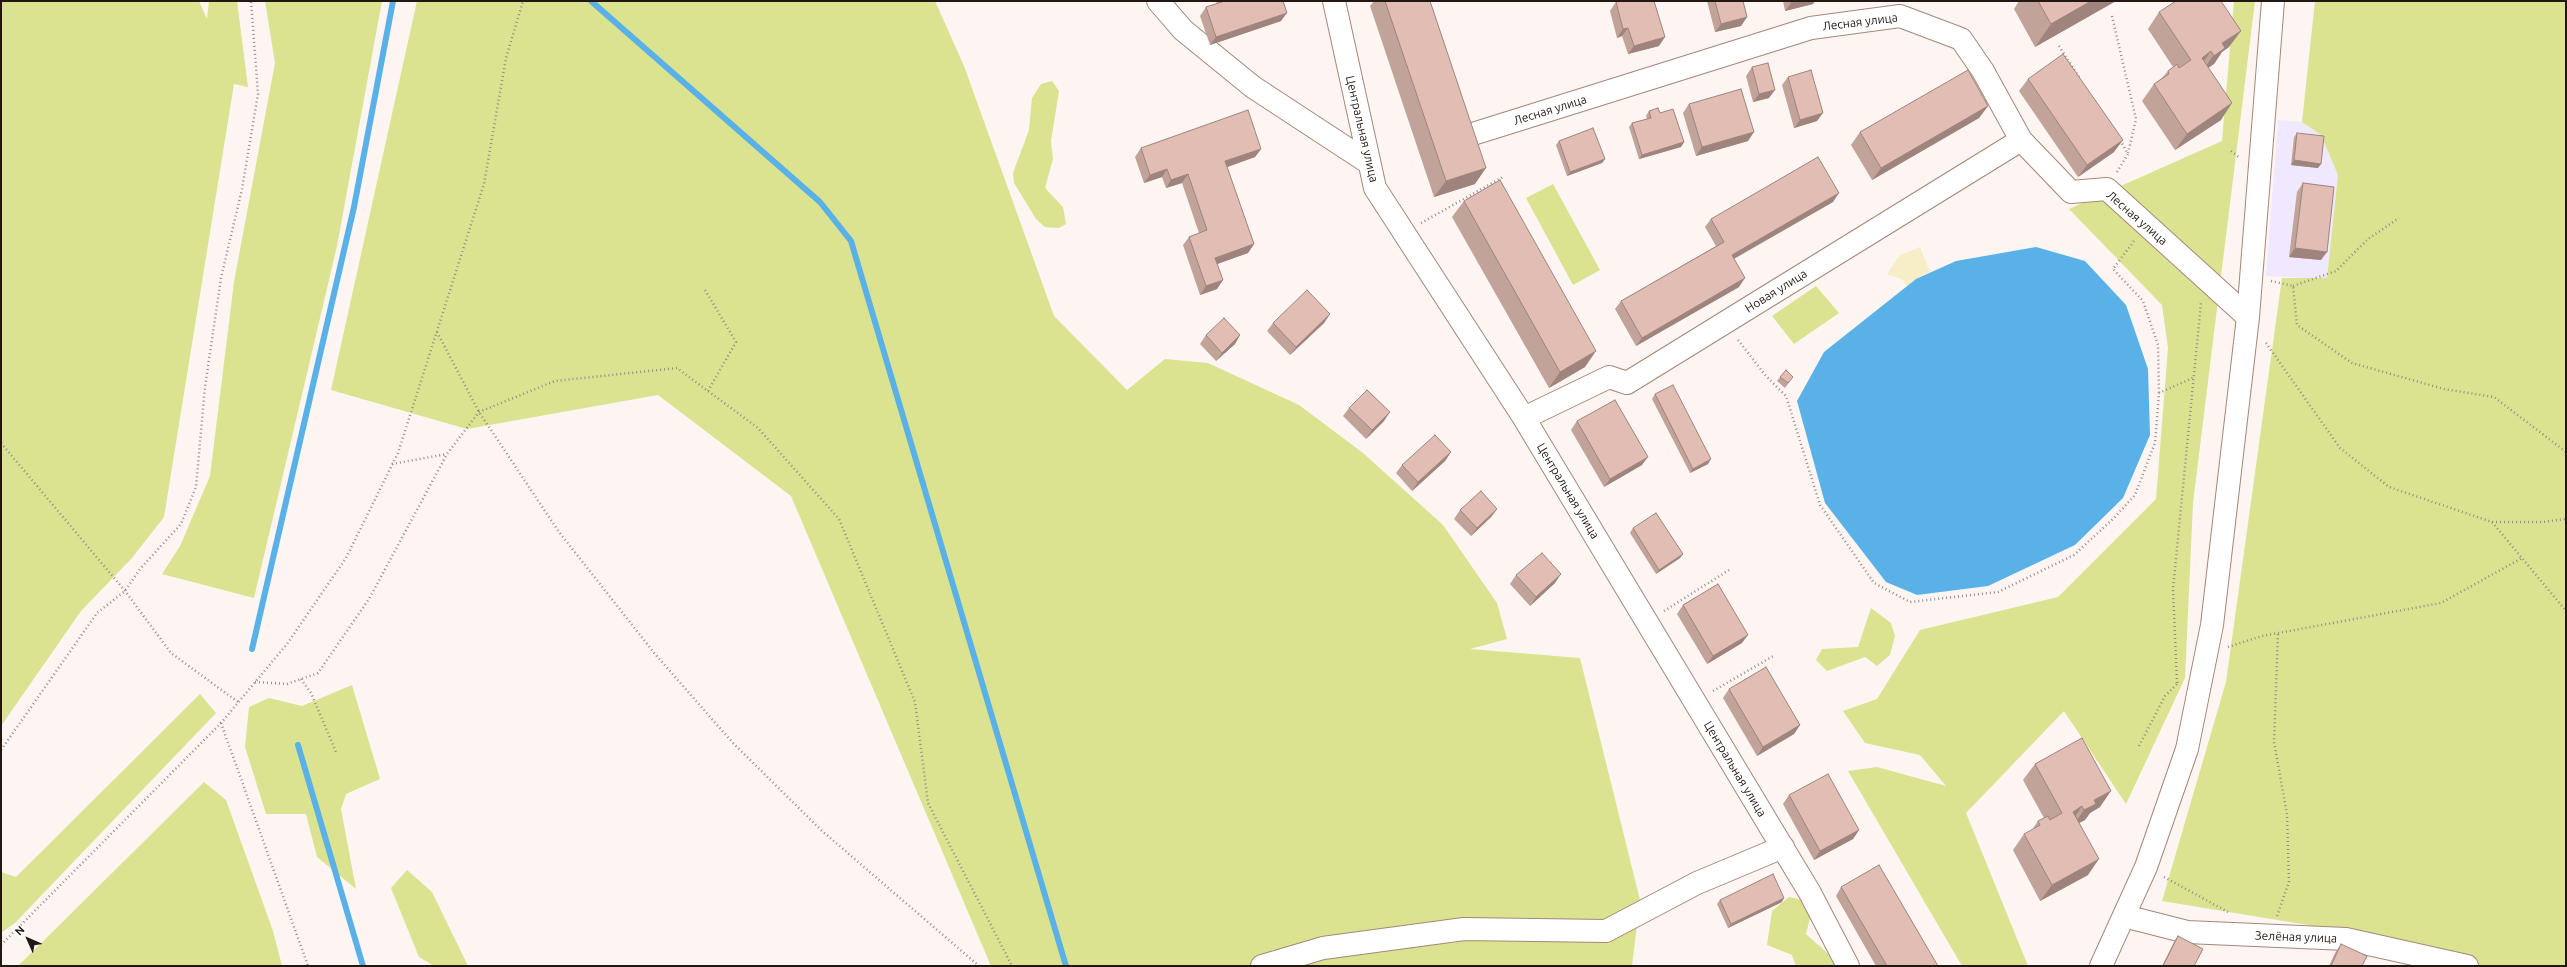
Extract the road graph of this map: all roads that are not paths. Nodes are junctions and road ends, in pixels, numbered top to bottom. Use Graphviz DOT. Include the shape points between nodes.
graph roads {
  1 [pos="1158,1"];
  2 [pos="1334,1"];
  3 [pos="2273,1"];
  4 [pos="1476,133"];
  5 [pos="2021,140"];
  6 [pos="1369,163"];
  7 [pos="2248,317"];
  8 [pos="1524,418"];
  9 [pos="1783,847"];
  10 [pos="2124,916"];
  11 [pos="1262,966"];
  12 [pos="1848,966"];
  13 [pos="2101,966"];
  14 [pos="2467,966"];
  1 -- 6 [label="street" via="1183,30 1253,87"];
  2 -- 6 [label="street, Центральная улица"];
  3 -- 7 [label="street"];
  4 -- 5 [label="street, Лесная улица" via="1811,28 1900,16 1961,39 1983,71"];
  5 -- 7 [label="street, Лесная улица" via="2071,192 2107,189"];
  5 -- 8 [label="street, Новая улица" via="1627,383 1608,377"];
  6 -- 8 [label="street, Центральная улица" via="1375,188"];
  7 -- 10 [label="street" via="2212,625 2187,749 2146,867"];
  8 -- 9 [label="street, Центральная улица"];
  9 -- 11 [label="street" via="1697,883 1606,931 1464,929 1323,948"];
  9 -- 12 [label="street, Центральная улица"];
  10 -- 13 [label="street"];
  10 -- 14 [label="street, Зелёная улица" via="2187,932 2346,939"];
}
